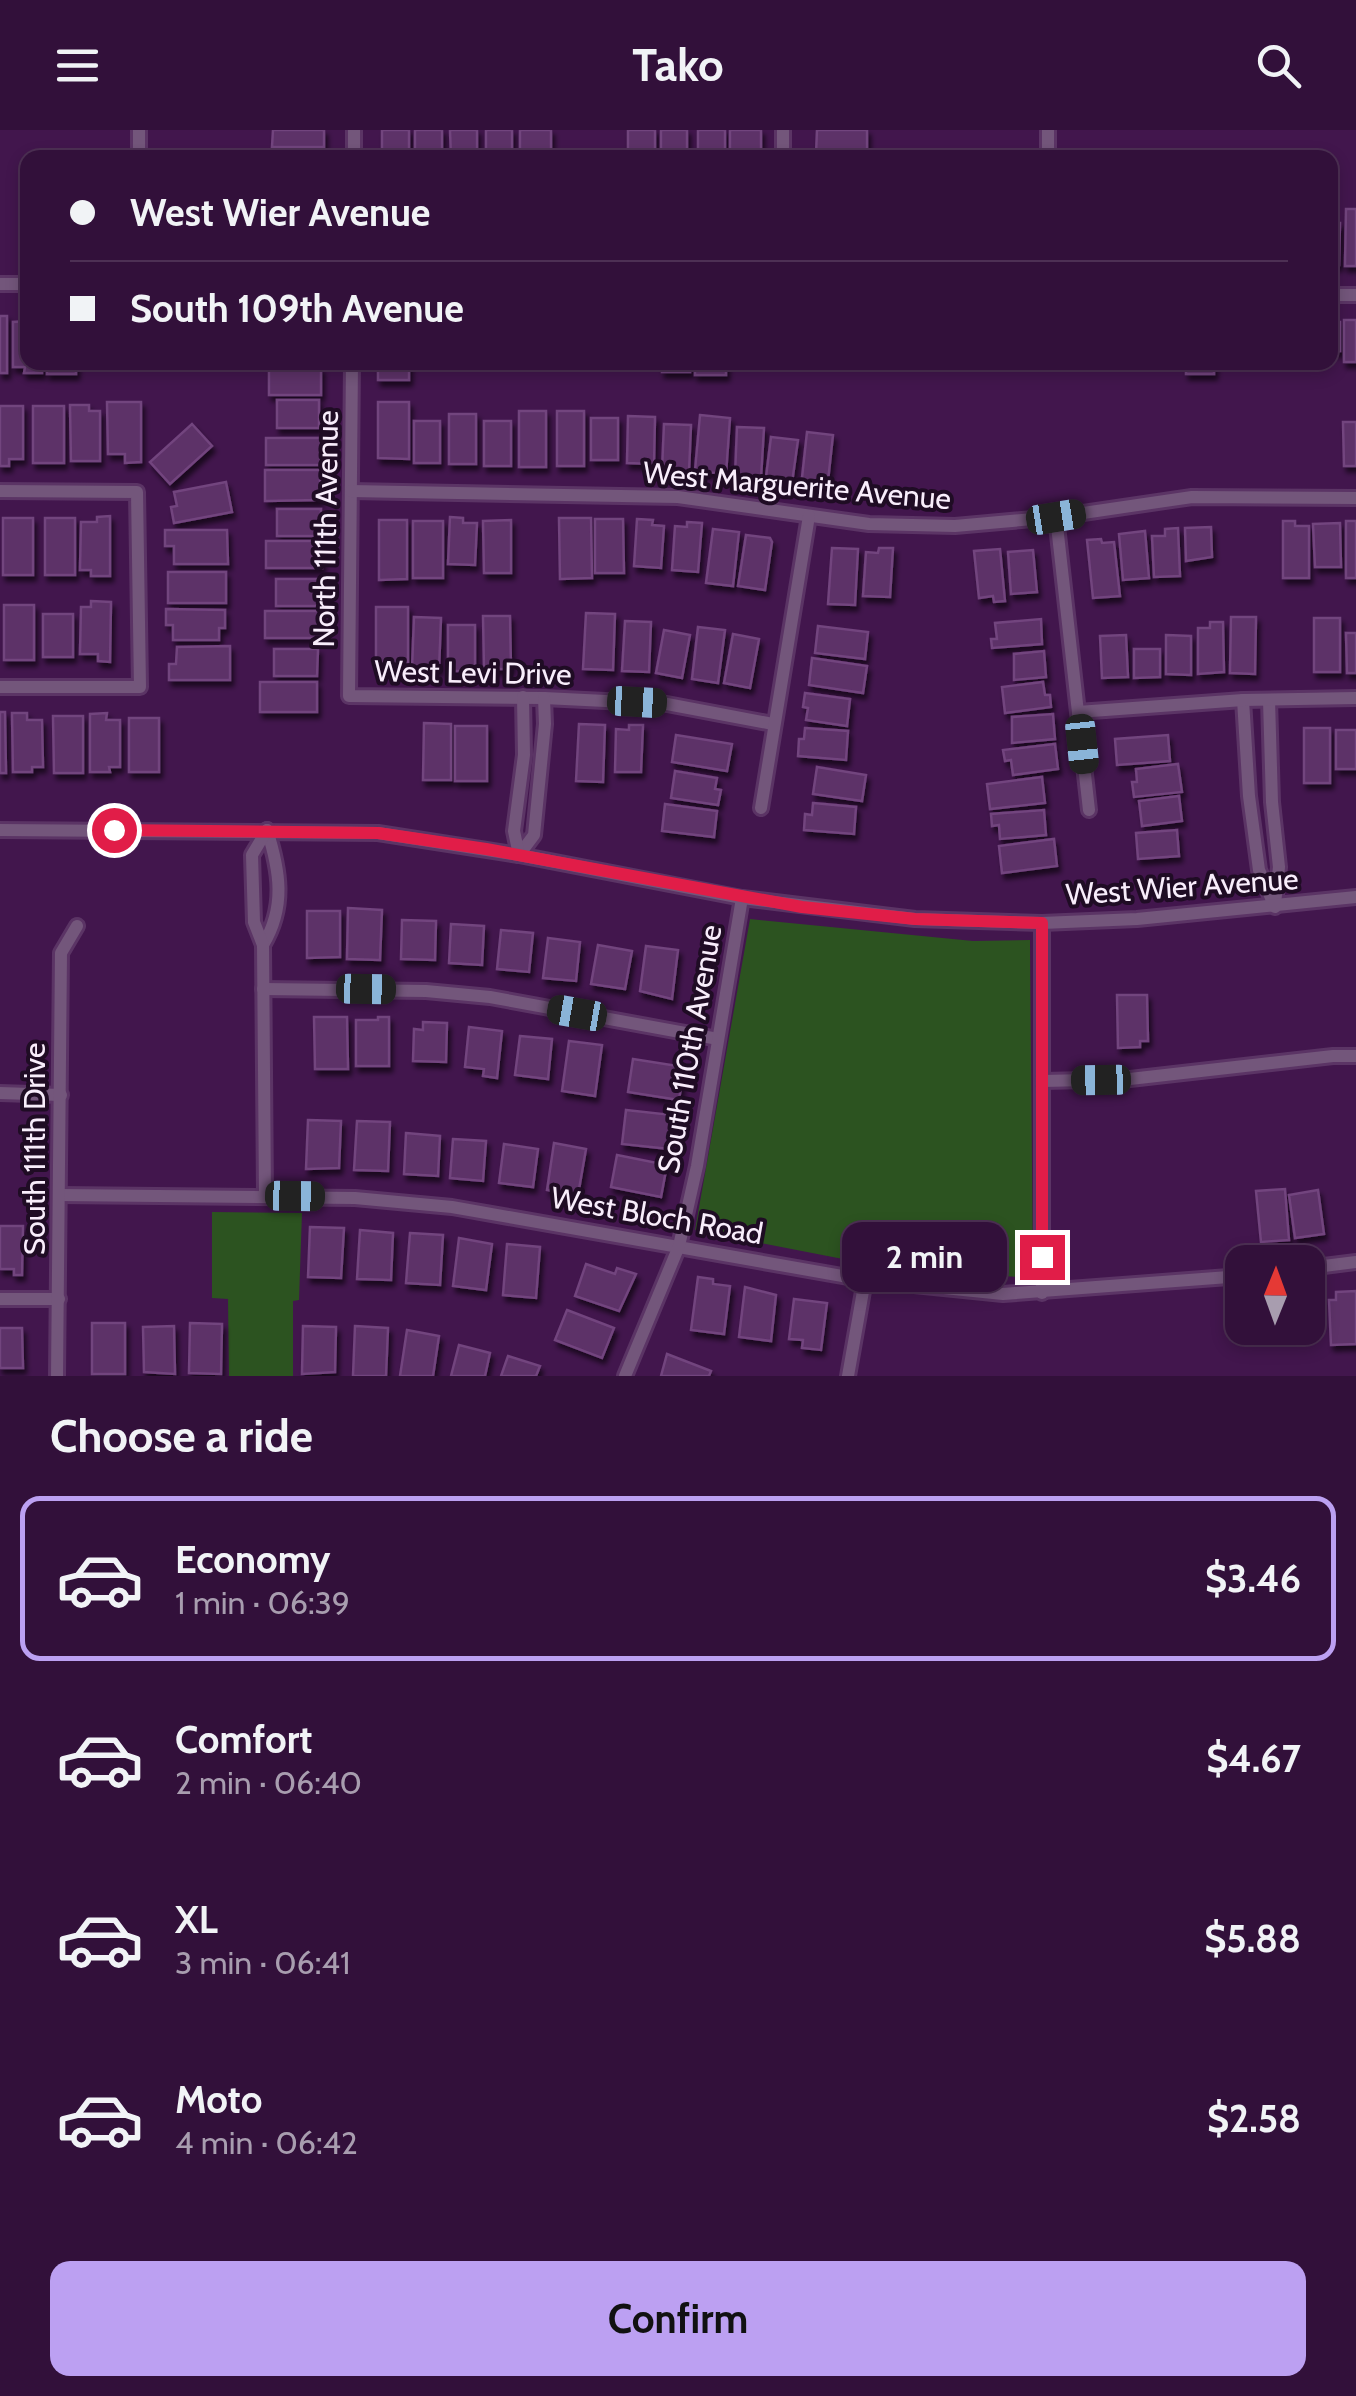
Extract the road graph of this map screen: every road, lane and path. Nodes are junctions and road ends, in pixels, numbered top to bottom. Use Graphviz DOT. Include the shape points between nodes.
graph roads {
  1 [pos="352,370"];
  2 [pos="351,490"];
  3 [pos="0,491"];
  4 [pos="1356,498"];
  5 [pos="809,516"];
  6 [pos="1056,517"];
  7 [pos="0,687"];
  8 [pos="349,696"];
  9 [pos="523,697"];
  10 [pos="544,698"];
  11 [pos="1356,698"];
  12 [pos="1244,700"];
  13 [pos="1270,700"];
  14 [pos="1078,712"];
  15 [pos="773,724"];
  16 [pos="761,808"];
  17 [pos="1089,810"];
  18 [pos="0,830"];
  19 [pos="267,830"];
  20 [pos="519,855"];
  21 [pos="1356,897"];
  22 [pos="742,898"];
  23 [pos="1275,907"];
  24 [pos="1042,923"];
  25 [pos="77,926"];
  26 [pos="263,945"];
  27 [pos="263,990"];
  28 [pos="718,1038"];
  29 [pos="1356,1056"];
  30 [pos="1043,1080"];
  31 [pos="0,1092"];
  32 [pos="60,1095"];
  33 [pos="60,1195"];
  34 [pos="265,1196"];
  35 [pos="678,1246"];
  36 [pos="1356,1262"];
  37 [pos="1325,1266"];
  38 [pos="1225,1277"];
  39 [pos="865,1280"];
  40 [pos="1042,1292"];
  41 [pos="0,1299"];
  42 [pos="58,1299"];
  43 [pos="57,1376"];
  44 [pos="626,1376"];
  45 [pos="848,1376"];
  1 -- 2 [label="street, North 111th Avenue"];
  2 -- 5 [label="street, West Marguerite Avenue" via="678,497"];
  2 -- 8 [label="street, North 111th Avenue"];
  3 -- 7 [label="street" via="138,492 140,687"];
  4 -- 6 [label="street, West Marguerite Avenue" via="1192,497"];
  5 -- 6 [label="street, West Marguerite Avenue" via="954,526"];
  5 -- 15 [label="street"];
  6 -- 14 [label="street"];
  8 -- 9 [label="street, West Levi Drive"];
  9 -- 10 [label="street, West Levi Drive"];
  9 -- 20 [label="street" via="514,831"];
  10 -- 15 [label="street, West Levi Drive" via="668,704"];
  10 -- 20 [label="street" via="534,835"];
  11 -- 13 [label="street"];
  12 -- 13 [label="street"];
  12 -- 14 [label="street"];
  12 -- 23 [label="street" via="1259,870"];
  13 -- 23 [label="street"];
  14 -- 17 [label="street"];
  15 -- 16 [label="street"];
  18 -- 19 [label="street, West Wier Avenue"];
  19 -- 20 [label="street, West Wier Avenue" via="378,833"];
  19 -- 26 [label="street" via="278,862 277,921"];
  19 -- 26 [label="street" via="252,855 254,922"];
  20 -- 22 [label="street, West Wier Avenue"];
  21 -- 23 [label="street, West Wier Avenue"];
  22 -- 24 [label="street, West Wier Avenue" via="855,914"];
  22 -- 28 [label="street, South 110th Avenue"];
  23 -- 24 [label="street, West Wier Avenue"];
  24 -- 30 [label="street"];
  25 -- 32 [label="street, South 111th Drive" via="61,954"];
  26 -- 27 [label="street"];
  27 -- 28 [label="street" via="474,996"];
  27 -- 34 [label="street"];
  28 -- 35 [label="street, South 110th Avenue"];
  29 -- 30 [label="street" via="1130,1079"];
  30 -- 40 [label="street"];
  31 -- 32 [label="street"];
  32 -- 33 [label="street, South 111th Drive"];
  33 -- 34 [label="street, West Bloch Road"];
  33 -- 42 [label="street, South 111th Drive"];
  34 -- 35 [label="street, West Bloch Road" via="452,1207"];
  35 -- 39 [label="street, West Bloch Road"];
  35 -- 44 [label="street, South 110th Avenue"];
  36 -- 37 [label="street"];
  38 -- 40 [label="street, West Bloch Road"];
  39 -- 40 [label="street, West Bloch Road"];
  39 -- 45 [label="street"];
  41 -- 42 [label="street"];
  42 -- 43 [label="street, South 111th Drive"];
}
